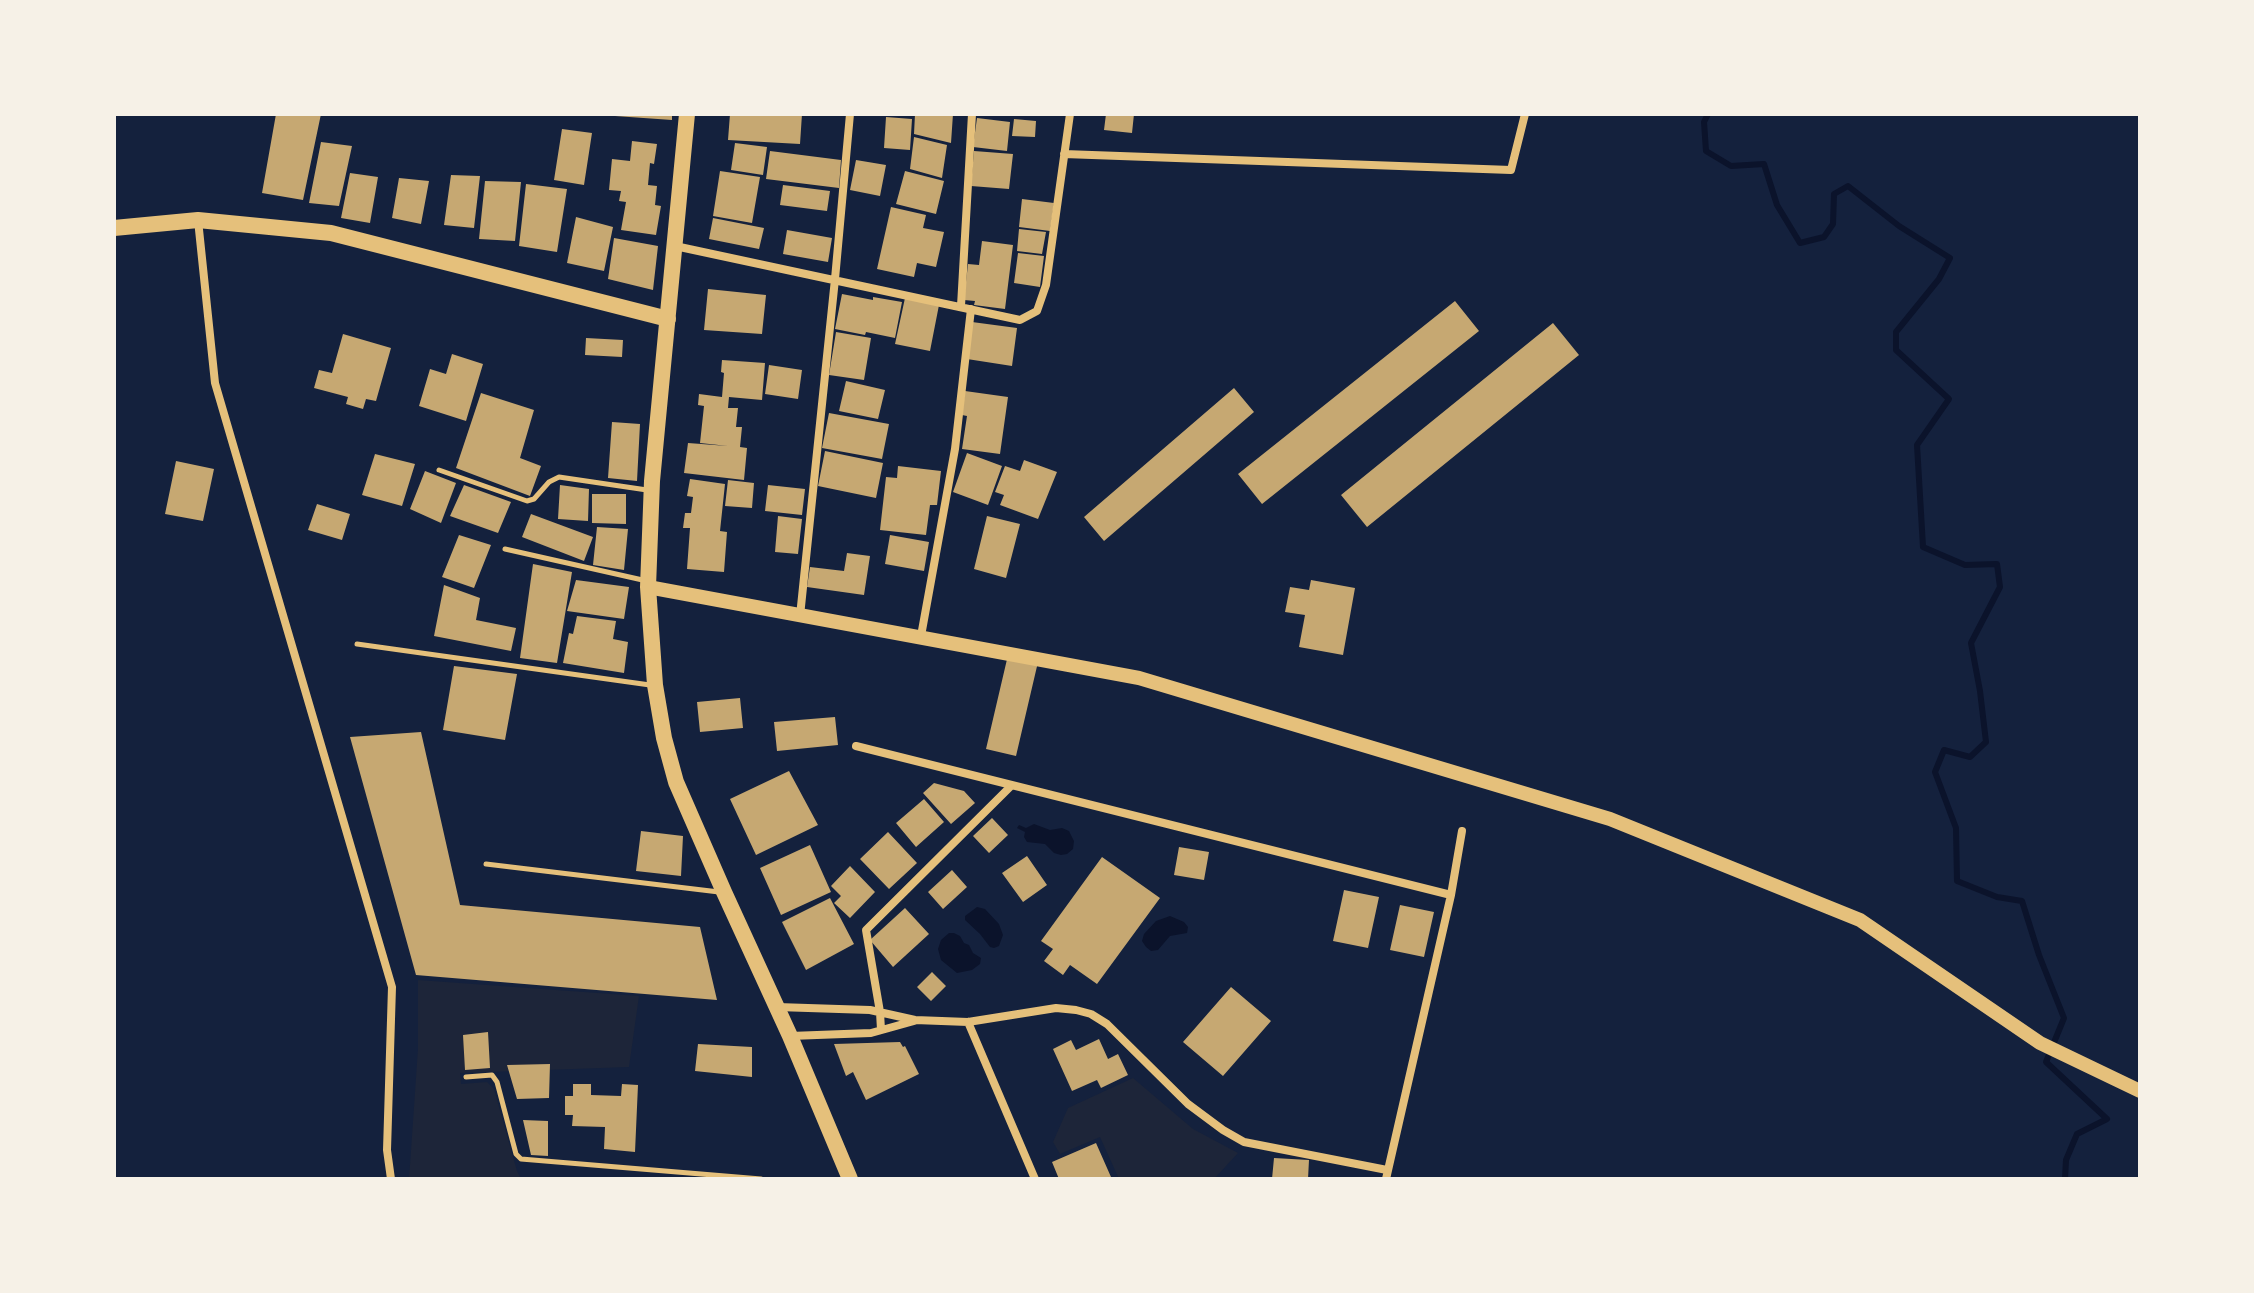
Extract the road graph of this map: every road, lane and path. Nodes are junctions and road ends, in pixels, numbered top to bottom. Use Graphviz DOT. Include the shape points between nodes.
graph roads {
  1 [pos="687,114"];
  2 [pos="850,114"];
  3 [pos="972,114"];
  4 [pos="1070,114"];
  5 [pos="1525,114"];
  6 [pos="1064,154"];
  7 [pos="198,220"];
  8 [pos="114,228"];
  9 [pos="675,246"];
  10 [pos="835,279"];
  11 [pos="961,306"];
  12 [pos="971,309"];
  13 [pos="668,319"];
  14 [pos="439,470"];
  15 [pos="652,491"];
  16 [pos="505,549"];
  17 [pos="648,584"];
  18 [pos="800,616"];
  19 [pos="921,636"];
  20 [pos="357,644"];
  21 [pos="655,685"];
  22 [pos="856,746"];
  23 [pos="1011,786"];
  24 [pos="1462,831"];
  25 [pos="486,864"];
  26 [pos="724,892"];
  27 [pos="1451,895"];
  28 [pos="777,1007"];
  29 [pos="880,1012"];
  30 [pos="915,1020"];
  31 [pos="968,1022"];
  32 [pos="881,1030"];
  33 [pos="790,1036"];
  34 [pos="466,1077"];
  35 [pos="2140,1091"];
  36 [pos="1386,1174"];
  37 [pos="391,1179"];
  38 [pos="761,1179"];
  39 [pos="850,1179"];
  40 [pos="1035,1179"];
  1 -- 9 [label="main road"];
  2 -- 10 [label="street"];
  3 -- 11 [label="street"];
  4 -- 6 [label="street"];
  5 -- 6 [label="street" via="1511,170"];
  6 -- 12 [label="street" via="1046,285 1037,311 1020,320"];
  7 -- 8 [label="main road"];
  7 -- 13 [label="main road" via="331,233"];
  7 -- 37 [label="street" via="215,383 392,987 387,1150"];
  9 -- 10 [label="street"];
  9 -- 13 [label="main road"];
  10 -- 11 [label="street"];
  10 -- 18 [label="street"];
  11 -- 12 [label="street"];
  12 -- 19 [label="street" via="955,449"];
  13 -- 15 [label="main road"];
  14 -- 15 [label="lane" via="527,501 559,477"];
  15 -- 17 [label="main road"];
  16 -- 17 [label="lane"];
  17 -- 18 [label="street"];
  17 -- 21 [label="main road"];
  18 -- 19 [label="street"];
  19 -- 35 [label="street" via="1139,678 1610,819 1860,920 2040,1043"];
  20 -- 21 [label="lane"];
  21 -- 26 [label="main road" via="676,782"];
  22 -- 23 [label="street"];
  23 -- 27 [label="street"];
  23 -- 29 [label="street" via="866,930"];
  24 -- 27 [label="street"];
  25 -- 26 [label="lane"];
  26 -- 28 [label="main road"];
  27 -- 36 [label="street"];
  28 -- 29 [label="street"];
  28 -- 33 [label="main road"];
  29 -- 30 [label="street"];
  29 -- 32 [label="street"];
  30 -- 31 [label="street"];
  30 -- 32 [label="street"];
  31 -- 36 [label="street" via="1056,1008 1091,1014 1188,1104 1244,1142"];
  31 -- 40 [label="street"];
  32 -- 33 [label="street"];
  33 -- 39 [label="main road"];
  34 -- 38 [label="lane" via="492,1075 497,1082 521,1159"];
}
